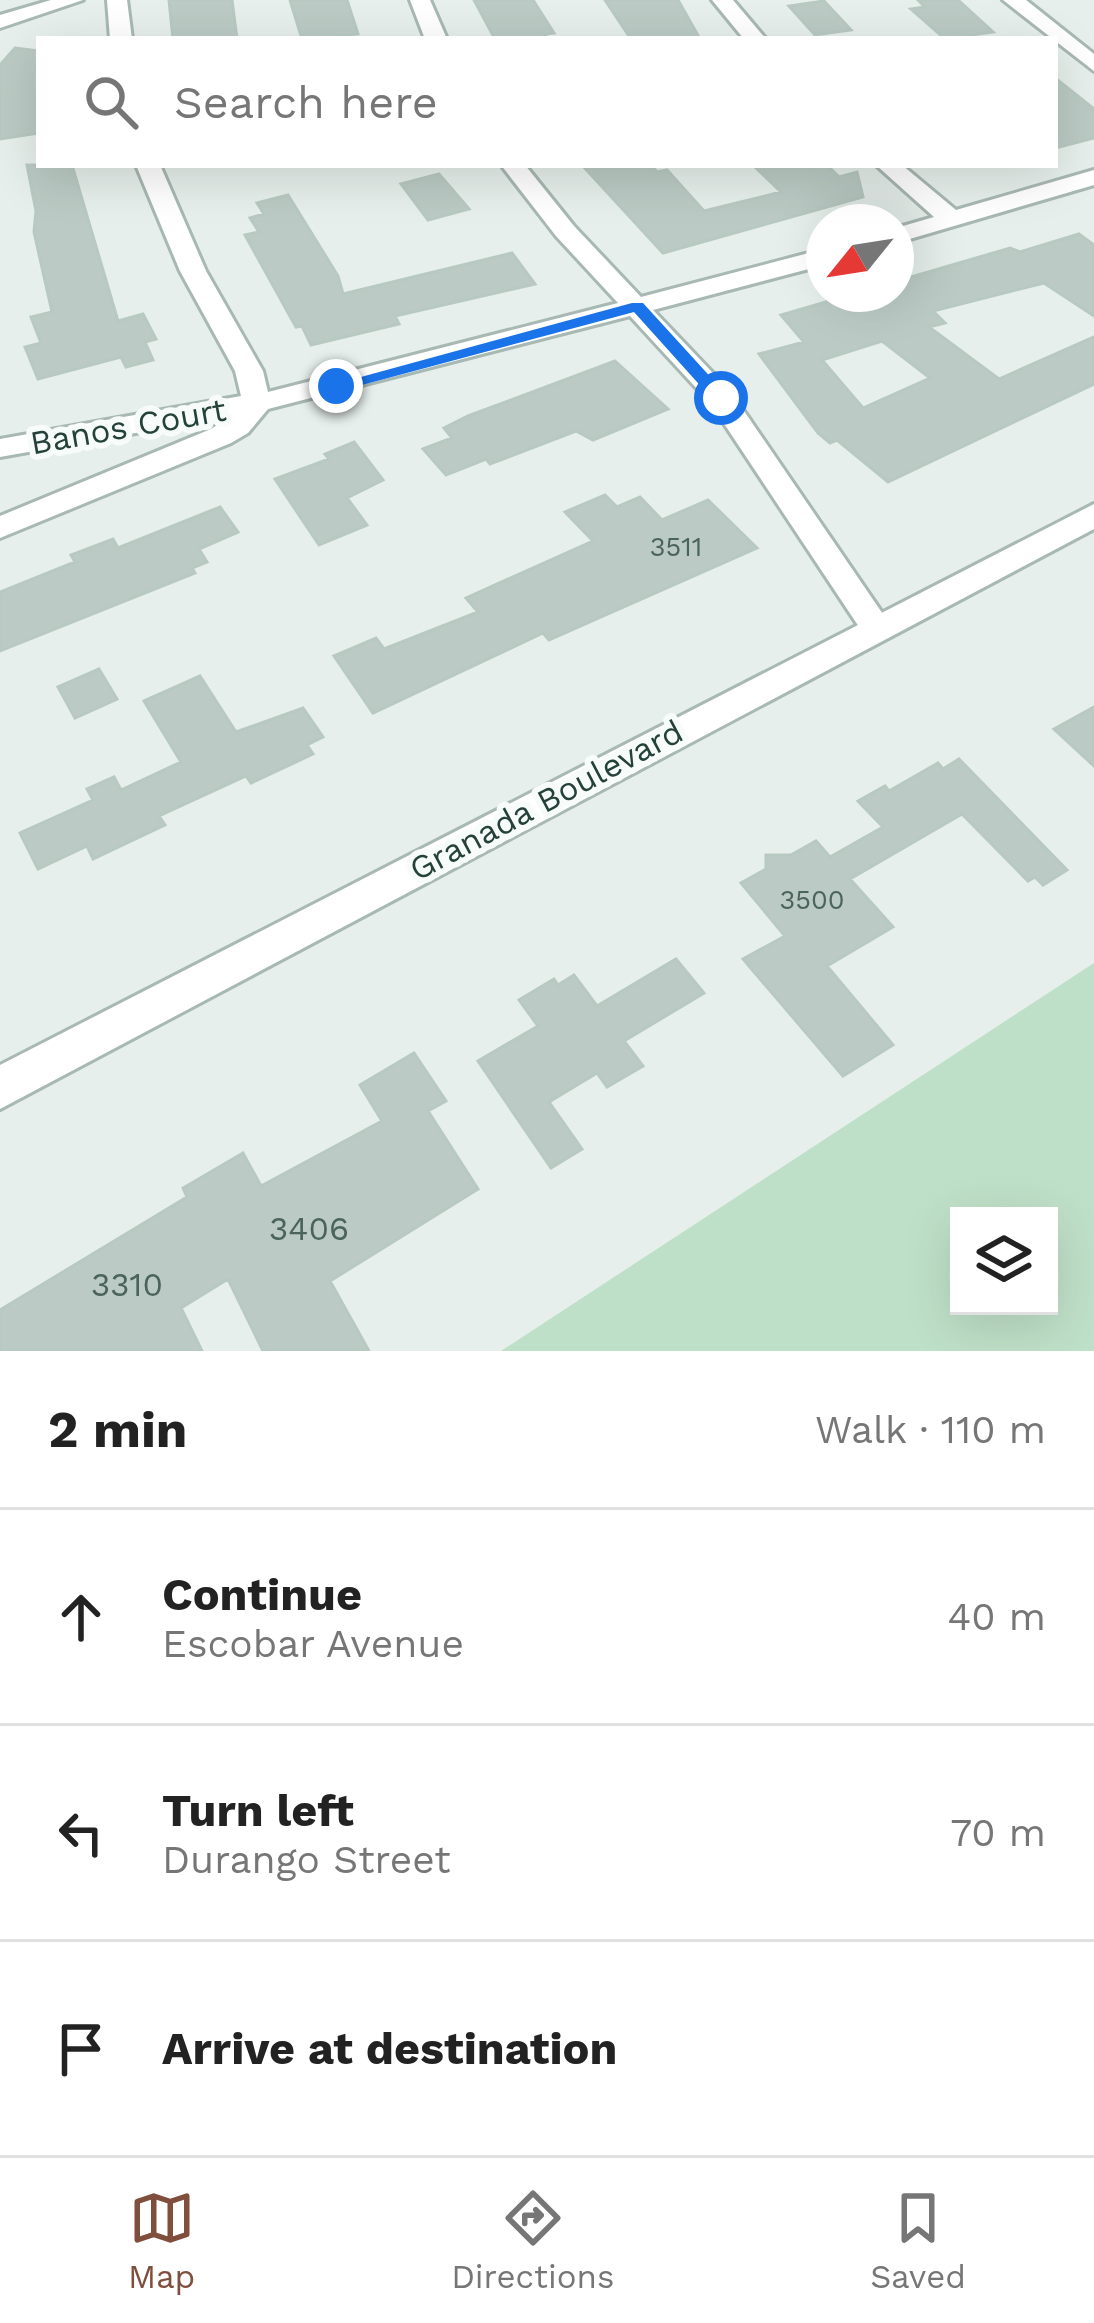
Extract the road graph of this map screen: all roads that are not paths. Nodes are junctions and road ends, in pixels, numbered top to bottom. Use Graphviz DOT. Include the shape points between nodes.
graph roads {
  1 [pos="73,0"];
  2 [pos="117,0"];
  3 [pos="420,0"];
  4 [pos="722,0"];
  5 [pos="1013,0"];
  6 [pos="0,22"];
  7 [pos="122,36"];
  8 [pos="435,36"];
  9 [pos="752,36"];
  10 [pos="1058,36"];
  11 [pos="1058,36"];
  12 [pos="1094,65"];
  13 [pos="149,168"];
  14 [pos="515,168"];
  15 [pos="892,168"];
  16 [pos="1094,177"];
  17 [pos="953,220"];
  18 [pos="914,231"];
  19 [pos="806,261"];
  20 [pos="638,307"];
  21 [pos="257,404"];
  22 [pos="0,448"];
  23 [pos="1094,514"];
  24 [pos="0,528"];
  25 [pos="876,628"];
  26 [pos="0,1088"];
  1 -- 6 [label="street"];
  2 -- 7 [label="street"];
  3 -- 8 [label="street"];
  4 -- 9 [label="street"];
  5 -- 10 [label="street"];
  11 -- 12 [label="street"];
  13 -- 21 [label="street" via="193,271 249,371"];
  14 -- 20 [label="street"];
  15 -- 17 [label="street"];
  16 -- 17 [label="street"];
  17 -- 18 [label="street"];
  19 -- 20 [label="street, Banos Court"];
  20 -- 21 [label="street, Banos Court"];
  20 -- 25 [label="street" via="744,430"];
  21 -- 22 [label="street, Banos Court"];
  21 -- 24 [label="street" via="220,436"];
  23 -- 25 [label="street, Granada Boulevard"];
  25 -- 26 [label="street, Granada Boulevard"];
}
